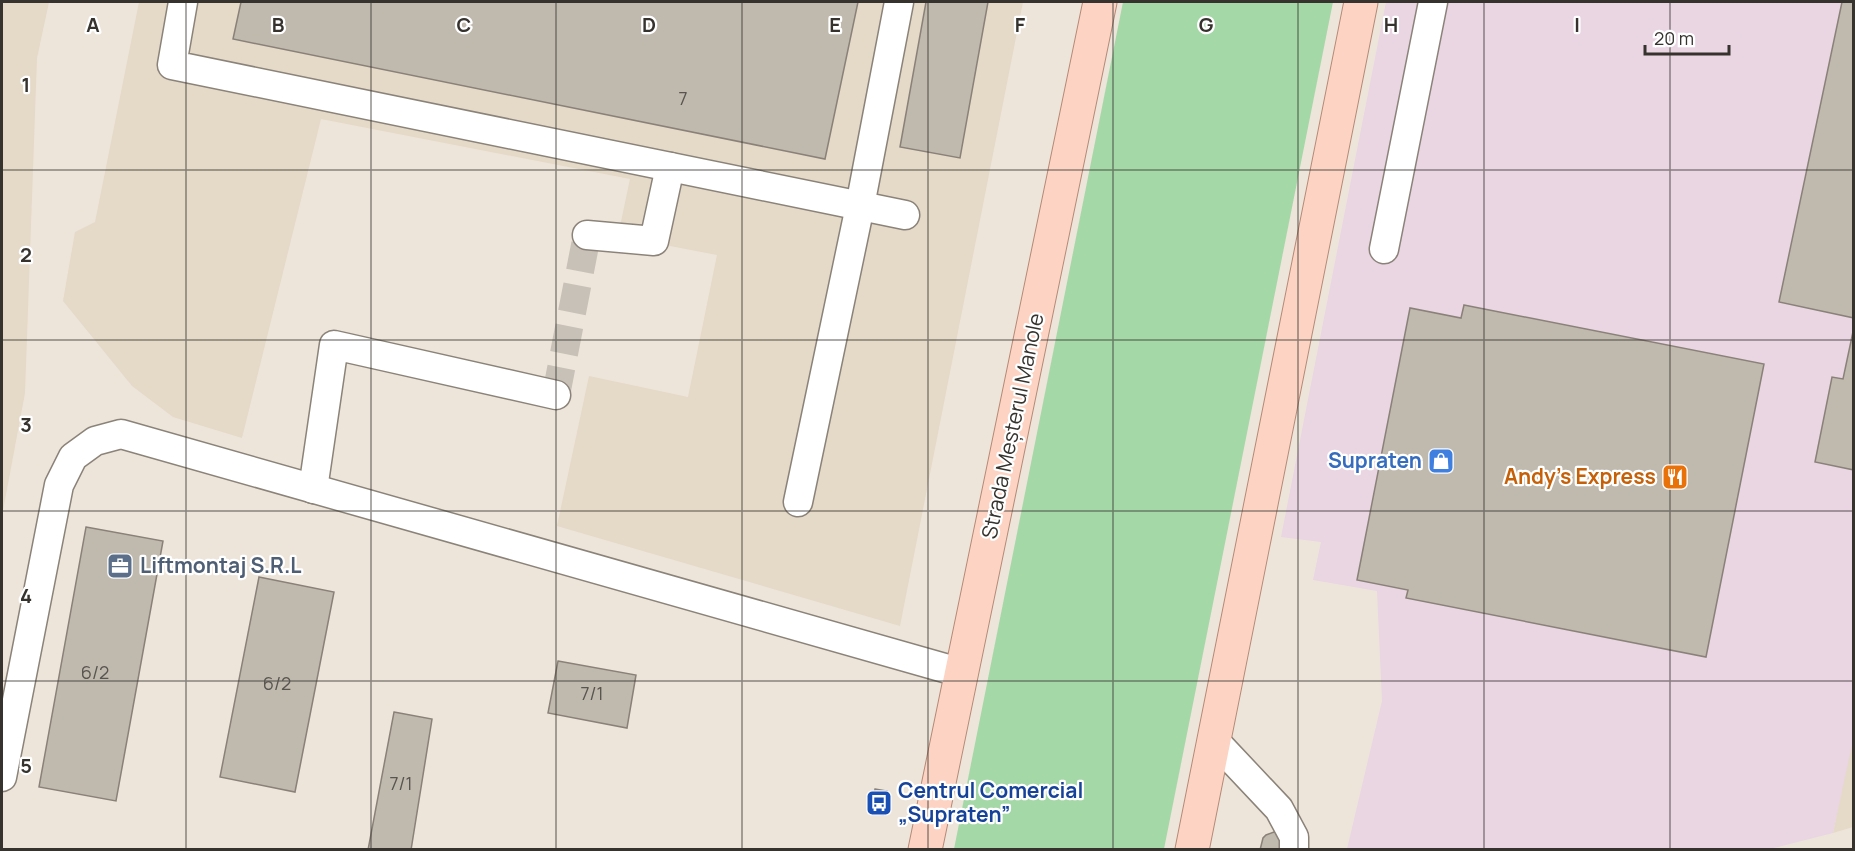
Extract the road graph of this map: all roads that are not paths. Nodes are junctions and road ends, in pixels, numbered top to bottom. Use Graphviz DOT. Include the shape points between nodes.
graph roads {
  1 [pos="183,2"];
  2 [pos="899,2"];
  3 [pos="1100,2"];
  4 [pos="1361,2"];
  5 [pos="1432,2"];
  6 [pos="670,167"];
  7 [pos="860,206"];
  8 [pos="904,215"];
  9 [pos="587,235"];
  10 [pos="1384,249"];
  11 [pos="556,395"];
  12 [pos="313,489"];
  13 [pos="798,502"];
  14 [pos="962,672"];
  15 [pos="1214,740"];
  16 [pos="2,777"];
  17 [pos="926,849"];
  18 [pos="1192,849"];
  19 [pos="1294,849"];
  1 -- 6 [label="lane" via="172,65"];
  2 -- 7 [label="lane"];
  3 -- 14 [label="main road, Strada Meșterul Manole"];
  4 -- 15 [label="main road"];
  5 -- 10 [label="lane"];
  6 -- 7 [label="lane"];
  6 -- 9 [label="lane" via="654,241"];
  7 -- 8 [label="lane"];
  7 -- 13 [label="lane"];
  11 -- 12 [label="lane" via="334,345"];
  12 -- 14 [label="lane"];
  12 -- 16 [label="lane" via="121,434 95,441 73,458 58,484"];
  14 -- 17 [label="main road, Strada Meșterul Manole"];
  15 -- 18 [label="main road"];
  15 -- 19 [label="lane" via="1279,809 1294,837"];
}
